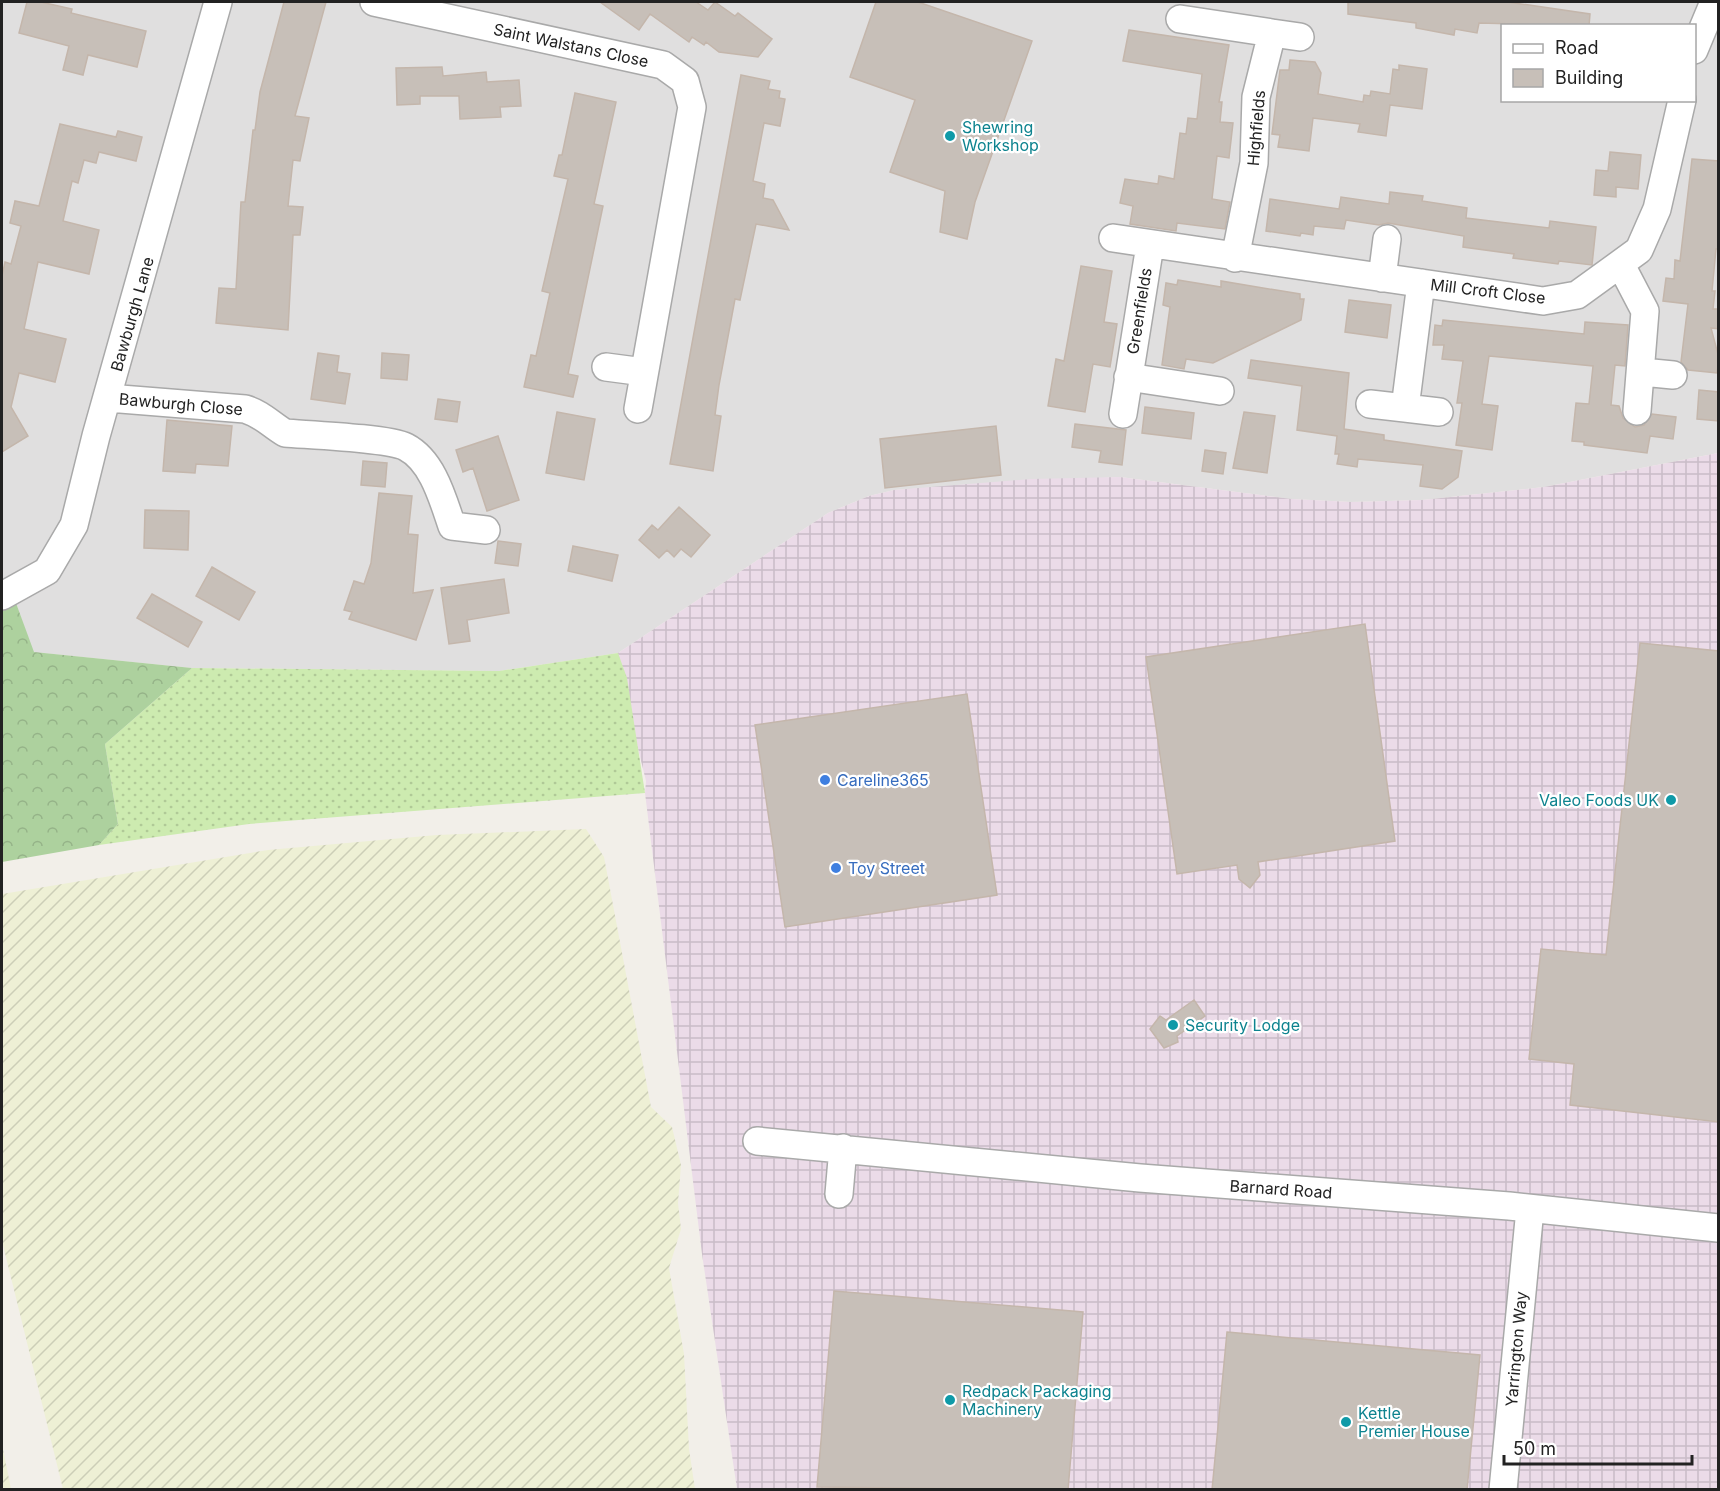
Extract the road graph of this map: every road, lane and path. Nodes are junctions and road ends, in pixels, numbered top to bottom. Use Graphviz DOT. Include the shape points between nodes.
graph roads {
  1 [pos="218,2"];
  2 [pos="374,2"];
  3 [pos="1714,2"];
  4 [pos="1180,19"];
  5 [pos="1272,33"];
  6 [pos="1300,37"];
  7 [pos="1696,47"];
  8 [pos="1682,102"];
  9 [pos="1113,238"];
  10 [pos="1387,239"];
  11 [pos="1150,245"];
  12 [pos="1235,258"];
  13 [pos="1621,265"];
  14 [pos="1382,278"];
  15 [pos="1421,283"];
  16 [pos="606,367"];
  17 [pos="644,372"];
  18 [pos="1642,372"];
  19 [pos="1673,375"];
  20 [pos="1128,377"];
  21 [pos="1220,391"];
  22 [pos="108,398"];
  23 [pos="1370,404"];
  24 [pos="1405,408"];
  25 [pos="638,409"];
  26 [pos="1637,411"];
  27 [pos="1439,412"];
  28 [pos="1122,414"];
  29 [pos="486,530"];
  30 [pos="2,596"];
  31 [pos="757,1141"];
  32 [pos="843,1148"];
  33 [pos="839,1194"];
  34 [pos="1530,1209"];
  35 [pos="1719,1228"];
  36 [pos="1503,1490"];
  1 -- 22 [label="street, Bawburgh Lane"];
  2 -- 17 [label="street, Saint Walstans Close" via="663,65 685,81 692,106"];
  3 -- 7 [label="street"];
  4 -- 5 [label="street"];
  5 -- 6 [label="street"];
  5 -- 12 [label="street, Highfields" via="1256,97 1254,163"];
  8 -- 13 [label="street, Mill Croft Close" via="1657,209 1639,250"];
  9 -- 11 [label="street, Mill Croft Close"];
  10 -- 14 [label="street"];
  11 -- 12 [label="street, Mill Croft Close"];
  11 -- 20 [label="street, Greenfields"];
  12 -- 14 [label="street, Mill Croft Close"];
  13 -- 15 [label="street, Mill Croft Close" via="1578,295 1543,301"];
  13 -- 18 [label="street" via="1645,311"];
  14 -- 15 [label="street, Mill Croft Close"];
  15 -- 24 [label="street"];
  16 -- 17 [label="street"];
  17 -- 25 [label="street, Saint Walstans Close"];
  18 -- 19 [label="street"];
  18 -- 26 [label="street"];
  20 -- 21 [label="street, Greenfields"];
  20 -- 28 [label="street, Greenfields"];
  22 -- 29 [label="street, Bawburgh Close" via="245,409 263,415 285,433 405,447 424,464 440,491 452,526"];
  22 -- 30 [label="street, Bawburgh Lane" via="74,525 47,571"];
  23 -- 24 [label="street"];
  24 -- 27 [label="street"];
  31 -- 32 [label="street, Barnard Road"];
  32 -- 33 [label="street"];
  32 -- 34 [label="street, Barnard Road" via="1140,1178"];
  34 -- 35 [label="street, Barnard Road"];
  34 -- 36 [label="street, Yarrington Way"];
}
